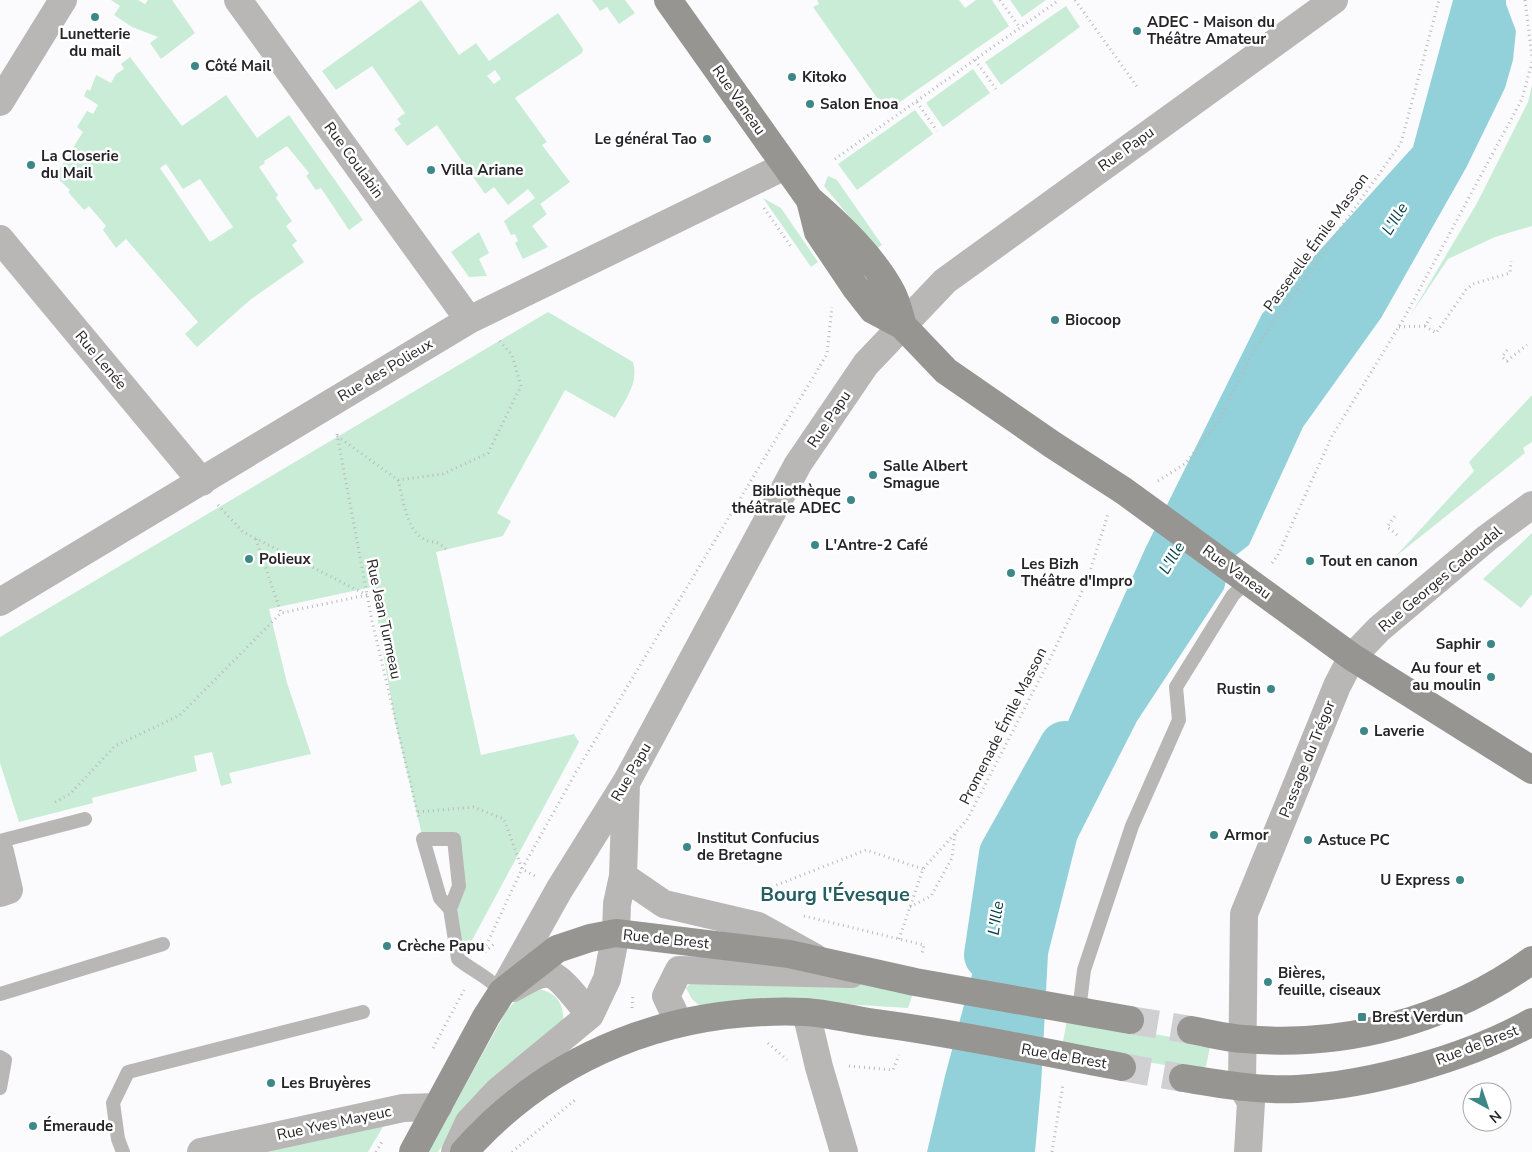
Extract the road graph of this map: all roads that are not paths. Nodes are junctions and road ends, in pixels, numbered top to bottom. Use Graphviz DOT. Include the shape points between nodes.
graph roads {
  1 [pos="63,0"];
  2 [pos="238,0"];
  3 [pos="668,0"];
  4 [pos="1334,0"];
  5 [pos="0,102"];
  6 [pos="785,166"];
  7 [pos="0,239"];
  8 [pos="470,320"];
  9 [pos="903,326"];
  10 [pos="202,482"];
  11 [pos="1532,504"];
  12 [pos="1248,580"];
  13 [pos="0,602"];
  14 [pos="1352,657"];
  15 [pos="1532,770"];
  16 [pos="626,781"];
  17 [pos="85,820"];
  18 [pos="0,841"];
  19 [pos="0,852"];
  20 [pos="623,876"];
  21 [pos="0,893"];
  22 [pos="450,909"];
  23 [pos="616,933"];
  24 [pos="163,944"];
  25 [pos="819,960"];
  26 [pos="1532,960"];
  27 [pos="888,975"];
  28 [pos="502,992"];
  29 [pos="0,994"];
  30 [pos="1071,1009"];
  31 [pos="363,1012"];
  32 [pos="806,1012"];
  33 [pos="590,1015"];
  34 [pos="1130,1020"];
  35 [pos="1532,1022"];
  36 [pos="679,1023"];
  37 [pos="1191,1030"];
  38 [pos="1243,1039"];
  39 [pos="0,1057"];
  40 [pos="1122,1067"];
  41 [pos="1184,1078"];
  42 [pos="1242,1087"];
  43 [pos="0,1088"];
  44 [pos="438,1107"];
  45 [pos="123,1152"];
  46 [pos="202,1152"];
  47 [pos="413,1152"];
  48 [pos="455,1152"];
  49 [pos="464,1152"];
  50 [pos="844,1152"];
  51 [pos="1248,1152"];
  1 -- 5 [label="street"];
  2 -- 8 [label="street, Rue Coulabin"];
  3 -- 6 [label="main road, Rue Vaneau"];
  4 -- 9 [label="street, Rue Papu" via="945,281"];
  6 -- 8 [label="street, Rue des Polieux"];
  6 -- 9 [label="main road, Rue Vaneau" via="810,200 818,232 855,287 873,310"];
  7 -- 10 [label="street, Rue Lenée"];
  8 -- 10 [label="street, Rue des Polieux"];
  9 -- 12 [label="main road, Rue Vaneau" via="946,371 1053,445 1116,501"];
  9 -- 16 [label="street, Rue Papu" via="860,372 798,464"];
  10 -- 13 [label="street, Rue des Polieux"];
  11 -- 14 [label="street, Rue Georges Cadoudal" via="1453,566 1379,629"];
  12 -- 14 [label="main road, Rue Vaneau"];
  12 -- 30 [label="lane" via="1234,596 1176,687 1179,720 1132,826"];
  14 -- 15 [label="main road, Rue Vaneau"];
  14 -- 38 [label="street, Passage du Trégor" via="1337,686 1244,914"];
  16 -- 20 [label="street"];
  16 -- 28 [label="street, Rue Papu" via="559,890"];
  17 -- 18 [label="lane"];
  19 -- 21 [label="street" via="9,890"];
  20 -- 23 [label="street" via="617,904"];
  20 -- 25 [label="street, Rue de Brest" via="664,904 758,926"];
  22 -- 22 [label="lane" via="459,886 454,839 423,839 440,898"];
  22 -- 28 [label="lane" via="458,959 492,980"];
  23 -- 25 [label="main road, Rue de Brest"];
  23 -- 28 [label="main road, Rue de Brest" via="557,949"];
  23 -- 33 [label="street" via="607,979"];
  24 -- 29 [label="lane"];
  25 -- 27 [label="main road, Rue de Brest"];
  26 -- 38 [label="main road" via="1461,1001 1386,1029 1327,1038"];
  27 -- 30 [label="main road, Rue de Brest"];
  27 -- 36 [label="street, Rue de Brest" via="679,970 666,996"];
  28 -- 33 [label="street" via="549,974 557,978"];
  28 -- 44 [label="main road, Rue de Brest"];
  30 -- 34 [label="main road, Rue de Brest"];
  31 -- 45 [label="lane" via="128,1072 113,1103"];
  32 -- 36 [label="main road, Rue de Brest" via="746,1013"];
  32 -- 40 [label="main road, Rue de Brest"];
  32 -- 50 [label="street" via="829,1066"];
  33 -- 48 [label="street" via="498,1091 469,1122"];
  35 -- 42 [label="main road, Rue de Brest" via="1486,1043 1416,1068 1296,1089"];
  36 -- 49 [label="main road, Rue de Brest" via="624,1040 557,1073 507,1108"];
  37 -- 38 [label="main road"];
  38 -- 42 [label="street, Passage du Trégor"];
  39 -- 43 [label="lane" via="5,1060"];
  41 -- 42 [label="main road, Rue de Brest"];
  42 -- 51 [label="street" via="1251,1102"];
  44 -- 46 [label="street, Rue Yves Mayeuc" via="402,1108"];
  44 -- 47 [label="main road, Rue de Brest"];
}
